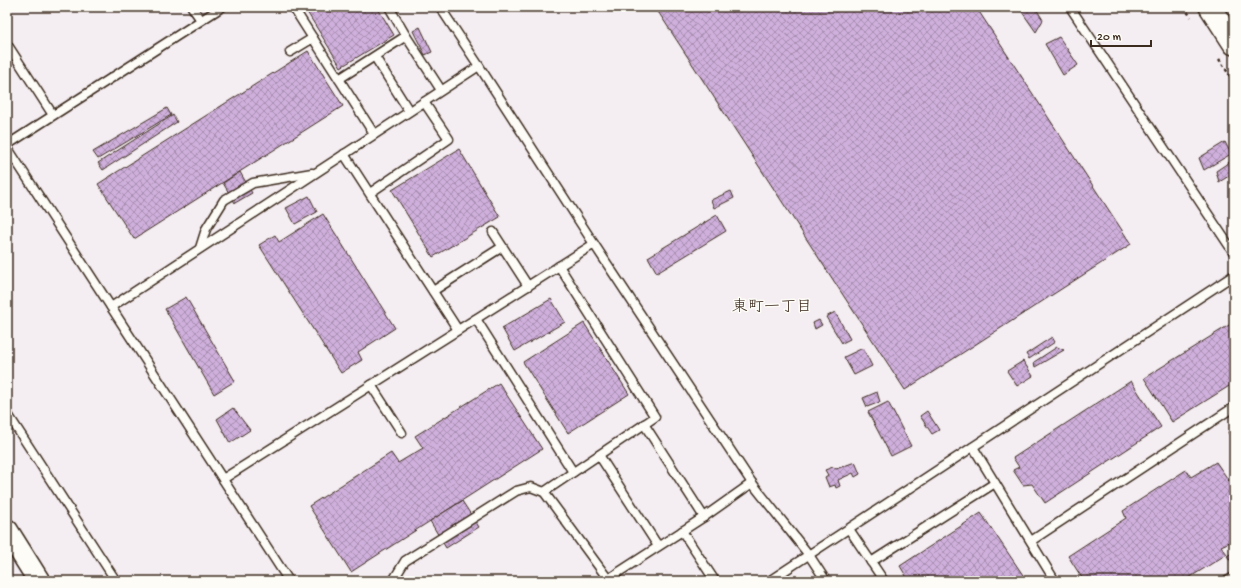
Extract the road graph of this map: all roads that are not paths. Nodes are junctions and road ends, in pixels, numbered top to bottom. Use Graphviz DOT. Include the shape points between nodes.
graph roads {
  1 [pos="192,7"];
  2 [pos="222,7"];
  3 [pos="293,7"];
  4 [pos="389,7"];
  5 [pos="440,7"];
  6 [pos="1070,7"];
  7 [pos="1210,7"];
  8 [pos="201,20"];
  9 [pos="406,36"];
  10 [pos="313,38"];
  11 [pos="7,44"];
  12 [pos="1234,44"];
  13 [pos="290,52"];
  14 [pos="375,57"];
  15 [pos="479,66"];
  16 [pos="339,79"];
  17 [pos="441,90"];
  18 [pos="424,102"];
  19 [pos="409,112"];
  20 [pos="53,116"];
  21 [pos="374,134"];
  22 [pos="7,146"];
  23 [pos="344,154"];
  24 [pos="315,173"];
  25 [pos="370,193"];
  26 [pos="492,232"];
  27 [pos="594,244"];
  28 [pos="502,247"];
  29 [pos="200,248"];
  30 [pos="1234,254"];
  31 [pos="559,266"];
  32 [pos="1234,274"];
  33 [pos="528,286"];
  34 [pos="433,291"];
  35 [pos="111,307"];
  36 [pos="476,318"];
  37 [pos="458,330"];
  38 [pos="371,385"];
  39 [pos="1234,407"];
  40 [pos="7,413"];
  41 [pos="644,424"];
  42 [pos="402,433"];
  43 [pos="973,447"];
  44 [pos="599,455"];
  45 [pos="573,472"];
  46 [pos="223,479"];
  47 [pos="752,483"];
  48 [pos="995,483"];
  49 [pos="544,492"];
  50 [pos="704,517"];
  51 [pos="849,529"];
  52 [pos="7,530"];
  53 [pos="682,531"];
  54 [pos="1030,541"];
  55 [pos="658,546"];
  56 [pos="809,555"];
  57 [pos="871,562"];
  58 [pos="1234,576"];
  59 [pos="606,580"];
  60 [pos="39,581"];
  61 [pos="116,581"];
  62 [pos="289,581"];
  63 [pos="395,581"];
  64 [pos="715,581"];
  65 [pos="769,581"];
  66 [pos="826,581"];
  67 [pos="884,581"];
  68 [pos="1055,581"];
  69 [pos="1227,581"];
  1 -- 8 [label="lane"];
  2 -- 8 [label="lane"];
  3 -- 10 [label="lane"];
  4 -- 9 [label="lane"];
  5 -- 15 [label="lane"];
  6 -- 30 [label="lane"];
  7 -- 12 [label="street"];
  8 -- 20 [label="lane"];
  9 -- 14 [label="lane"];
  9 -- 17 [label="lane"];
  10 -- 13 [label="lane"];
  10 -- 16 [label="lane"];
  11 -- 20 [label="lane"];
  14 -- 16 [label="lane"];
  14 -- 19 [label="lane"];
  15 -- 17 [label="lane"];
  15 -- 27 [label="lane"];
  16 -- 21 [label="lane"];
  17 -- 18 [label="lane"];
  18 -- 19 [label="lane"];
  18 -- 25 [label="lane" via="449,139"];
  19 -- 21 [label="lane"];
  20 -- 22 [label="lane"];
  21 -- 23 [label="lane"];
  22 -- 35 [label="lane"];
  23 -- 24 [label="lane"];
  23 -- 25 [label="lane"];
  24 -- 29 [label="lane"];
  24 -- 29 [label="lane" via="253,183 224,200 206,229"];
  25 -- 34 [label="lane"];
  26 -- 28 [label="lane"];
  27 -- 31 [label="lane"];
  27 -- 47 [label="lane"];
  28 -- 33 [label="lane"];
  28 -- 34 [label="lane"];
  29 -- 35 [label="lane"];
  31 -- 33 [label="lane"];
  31 -- 41 [label="lane" via="655,417"];
  32 -- 43 [label="lane"];
  33 -- 36 [label="lane"];
  34 -- 37 [label="lane"];
  35 -- 46 [label="lane"];
  36 -- 37 [label="lane"];
  36 -- 45 [label="lane"];
  37 -- 38 [label="lane"];
  38 -- 42 [label="lane"];
  38 -- 46 [label="lane"];
  39 -- 54 [label="lane"];
  40 -- 61 [label="lane"];
  41 -- 44 [label="lane"];
  41 -- 50 [label="lane"];
  43 -- 48 [label="lane"];
  43 -- 51 [label="lane"];
  44 -- 45 [label="lane"];
  44 -- 55 [label="lane"];
  45 -- 49 [label="lane"];
  46 -- 62 [label="lane"];
  47 -- 50 [label="lane"];
  47 -- 56 [label="lane"];
  48 -- 54 [label="lane"];
  48 -- 57 [label="lane"];
  49 -- 59 [label="lane"];
  49 -- 63 [label="lane" via="531,487 516,491 405,562"];
  50 -- 53 [label="lane"];
  51 -- 56 [label="lane"];
  51 -- 57 [label="lane"];
  52 -- 60 [label="street"];
  53 -- 55 [label="lane"];
  53 -- 64 [label="lane"];
  54 -- 68 [label="lane"];
  55 -- 59 [label="lane"];
  56 -- 65 [label="lane"];
  56 -- 66 [label="lane"];
  57 -- 67 [label="lane"];
  58 -- 69 [label="lane"];
}
